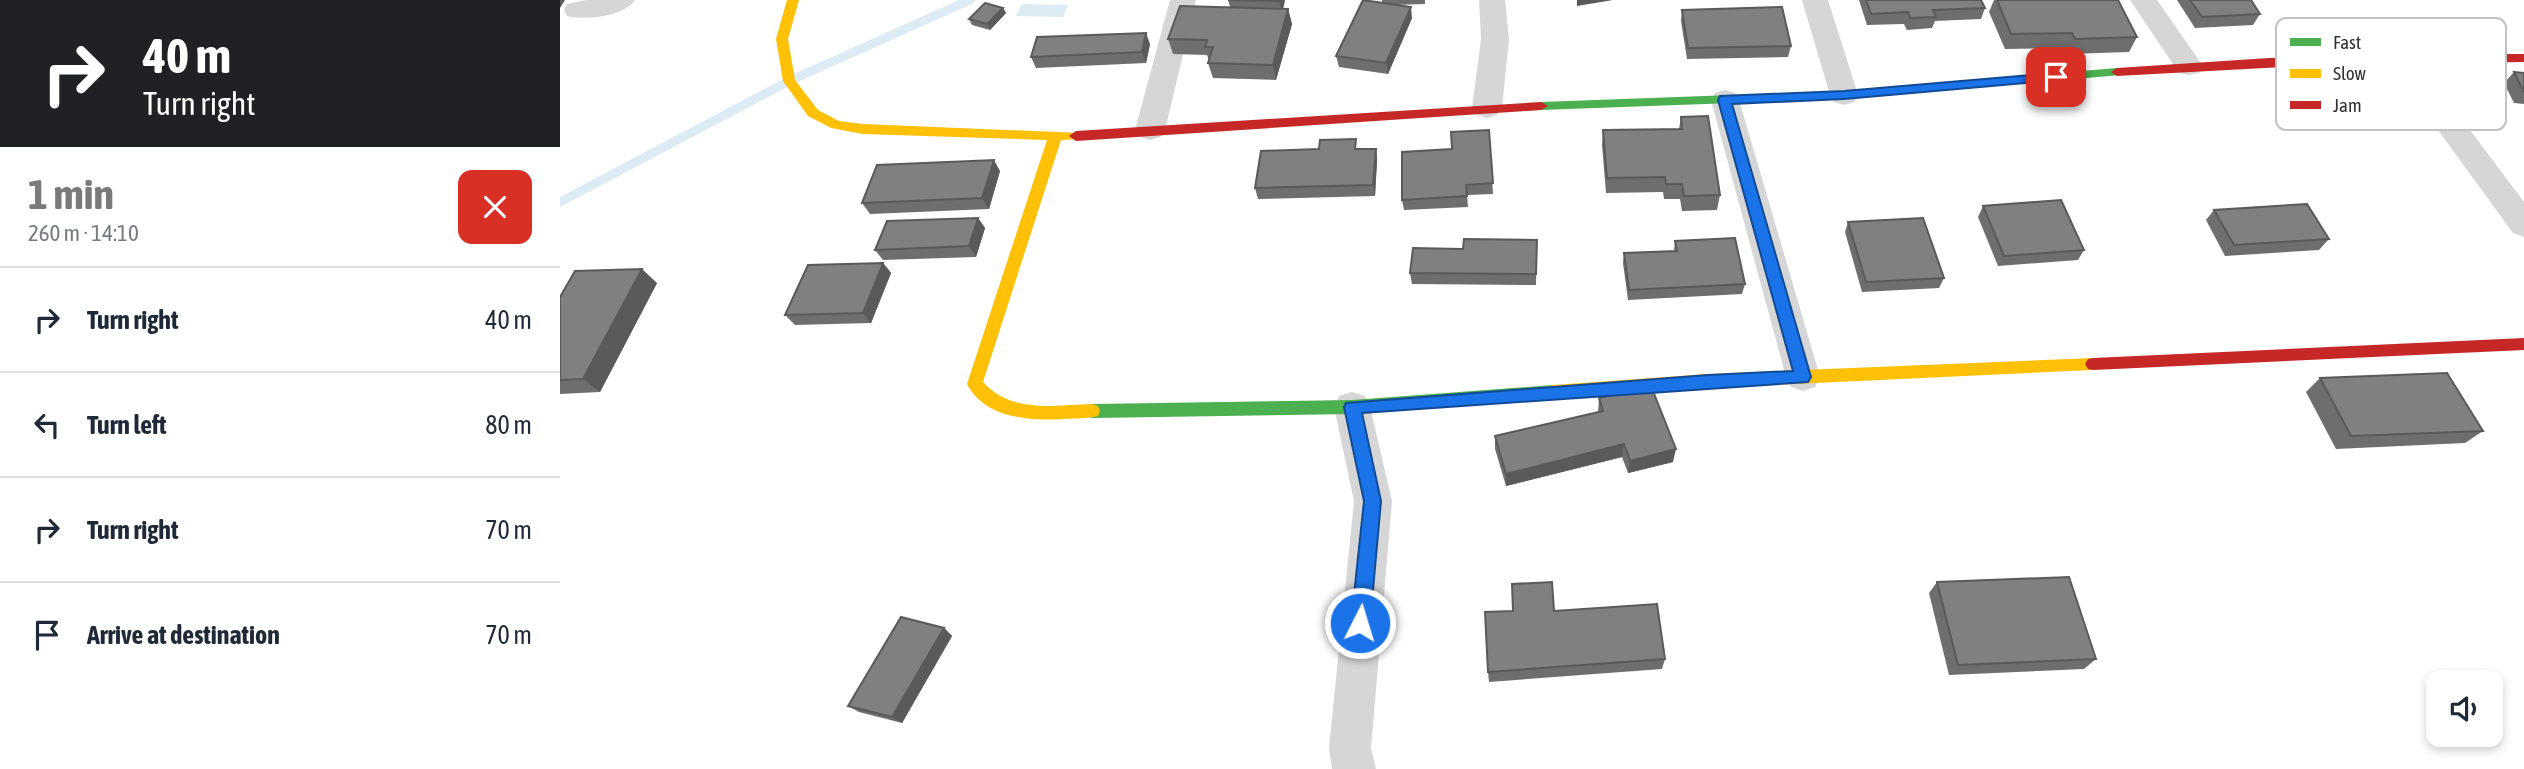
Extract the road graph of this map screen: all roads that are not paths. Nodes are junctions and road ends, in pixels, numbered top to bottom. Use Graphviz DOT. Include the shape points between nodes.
graph roads {
  1 [pos="622,0"];
  2 [pos="793,0"];
  3 [pos="1183,0"];
  4 [pos="1492,0"];
  5 [pos="1815,0"];
  6 [pos="2143,0"];
  7 [pos="577,10"];
  8 [pos="2506,58"];
  9 [pos="2524,58"];
  10 [pos="2276,63"];
  11 [pos="2189,66"];
  12 [pos="1844,95"];
  13 [pos="1725,100"];
  14 [pos="1487,108"];
  15 [pos="1150,130"];
  16 [pos="2453,130"];
  17 [pos="1055,137"];
  18 [pos="2524,225"];
  19 [pos="2524,344"];
  20 [pos="1803,377"];
  21 [pos="1352,407"];
  22 [pos="1354,769"];
  1 -- 7 [label="street"];
  2 -- 17 [label="street" via="782,39 789,81 813,113 836,125 875,129"];
  3 -- 15 [label="street"];
  4 -- 14 [label="street" via="1495,39"];
  5 -- 12 [label="street"];
  6 -- 11 [label="street"];
  8 -- 9 [label="street"];
  10 -- 11 [label="street"];
  11 -- 12 [label="street"];
  12 -- 13 [label="street"];
  13 -- 14 [label="street"];
  13 -- 20 [label="street"];
  14 -- 15 [label="street"];
  15 -- 17 [label="street"];
  16 -- 18 [label="street"];
  17 -- 21 [label="street" via="975,384 985,398 1012,412"];
  19 -- 20 [label="street"];
  20 -- 21 [label="street"];
  21 -- 22 [label="street" via="1373,501 1350,748"];
}
